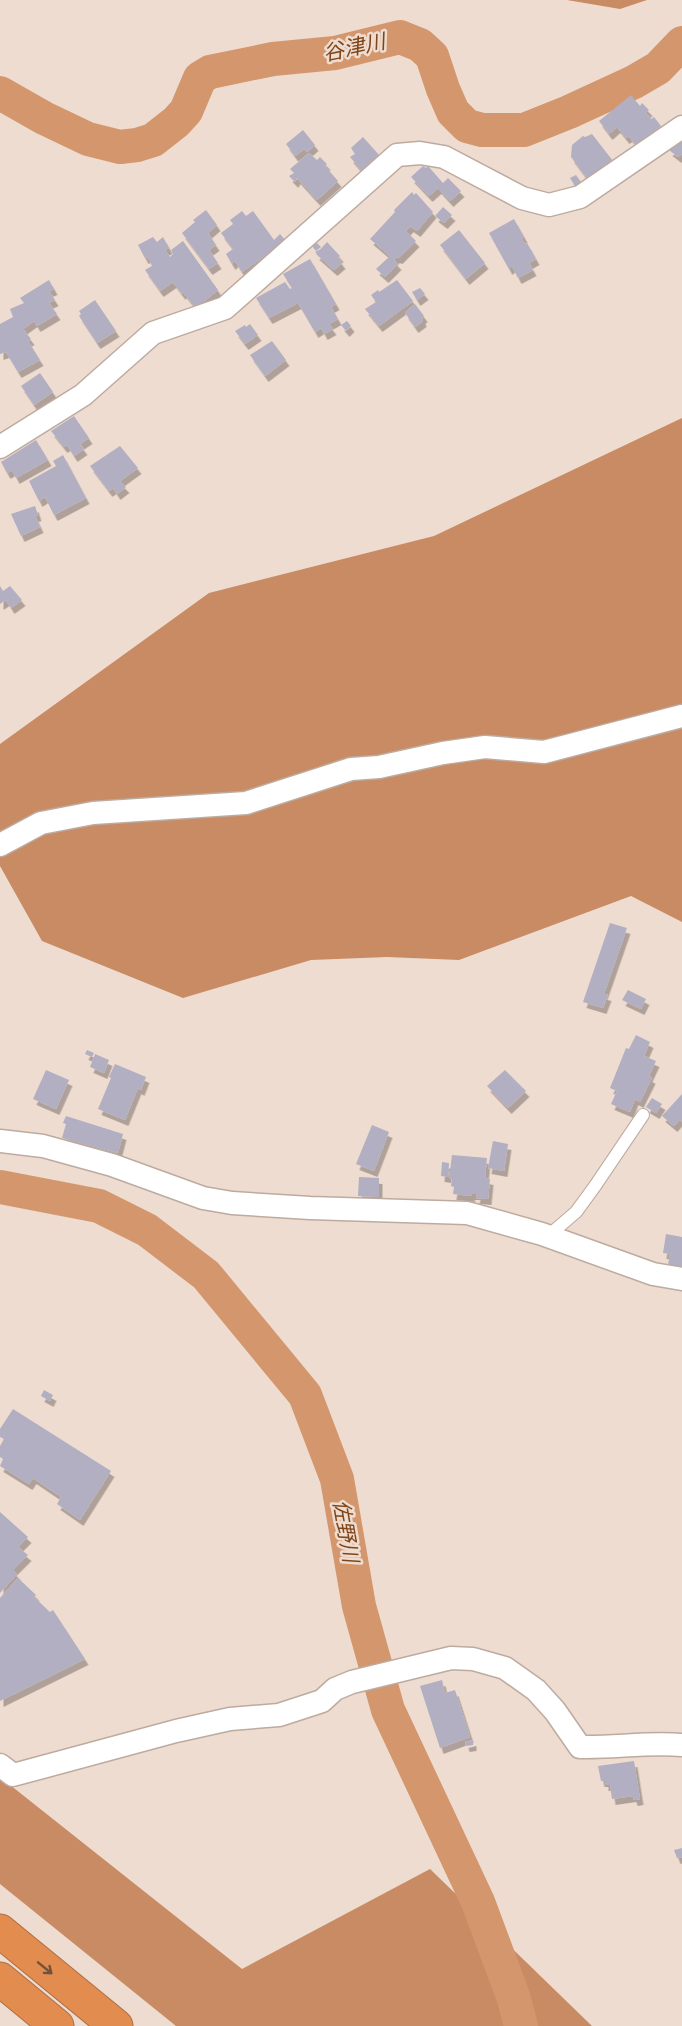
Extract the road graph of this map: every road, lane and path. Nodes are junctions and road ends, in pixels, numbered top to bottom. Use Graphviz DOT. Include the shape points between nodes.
graph roads {
  1 [pos="682,127"];
  2 [pos="0,447"];
  3 [pos="682,716"];
  4 [pos="0,845"];
  5 [pos="643,1115"];
  6 [pos="0,1141"];
  7 [pos="548,1236"];
  8 [pos="682,1279"];
  9 [pos="682,1745"];
  10 [pos="0,1765"];
  11 [pos="0,1930"];
  12 [pos="0,1979"];
  13 [pos="57,2026"];
  14 [pos="116,2026"];
  1 -- 2 [label="street" via="580,197 549,205 522,198 444,157 397,155 225,308 153,333 83,395"];
  3 -- 4 [label="street" via="544,752 485,747 351,769 246,803 93,813 40,823"];
  5 -- 7 [label="lane" via="576,1212"];
  6 -- 7 [label="street" via="44,1146 112,1165 203,1198 310,1208 467,1213"];
  7 -- 8 [label="street" via="653,1274"];
  9 -- 10 [label="street" via="580,1747 536,1690 505,1668 451,1658 352,1682 335,1689 322,1701 279,1715 230,1719 176,1731 14,1775"];
  11 -- 14 [label="highway, one-way"];
  12 -- 13 [label="highway"];
}
